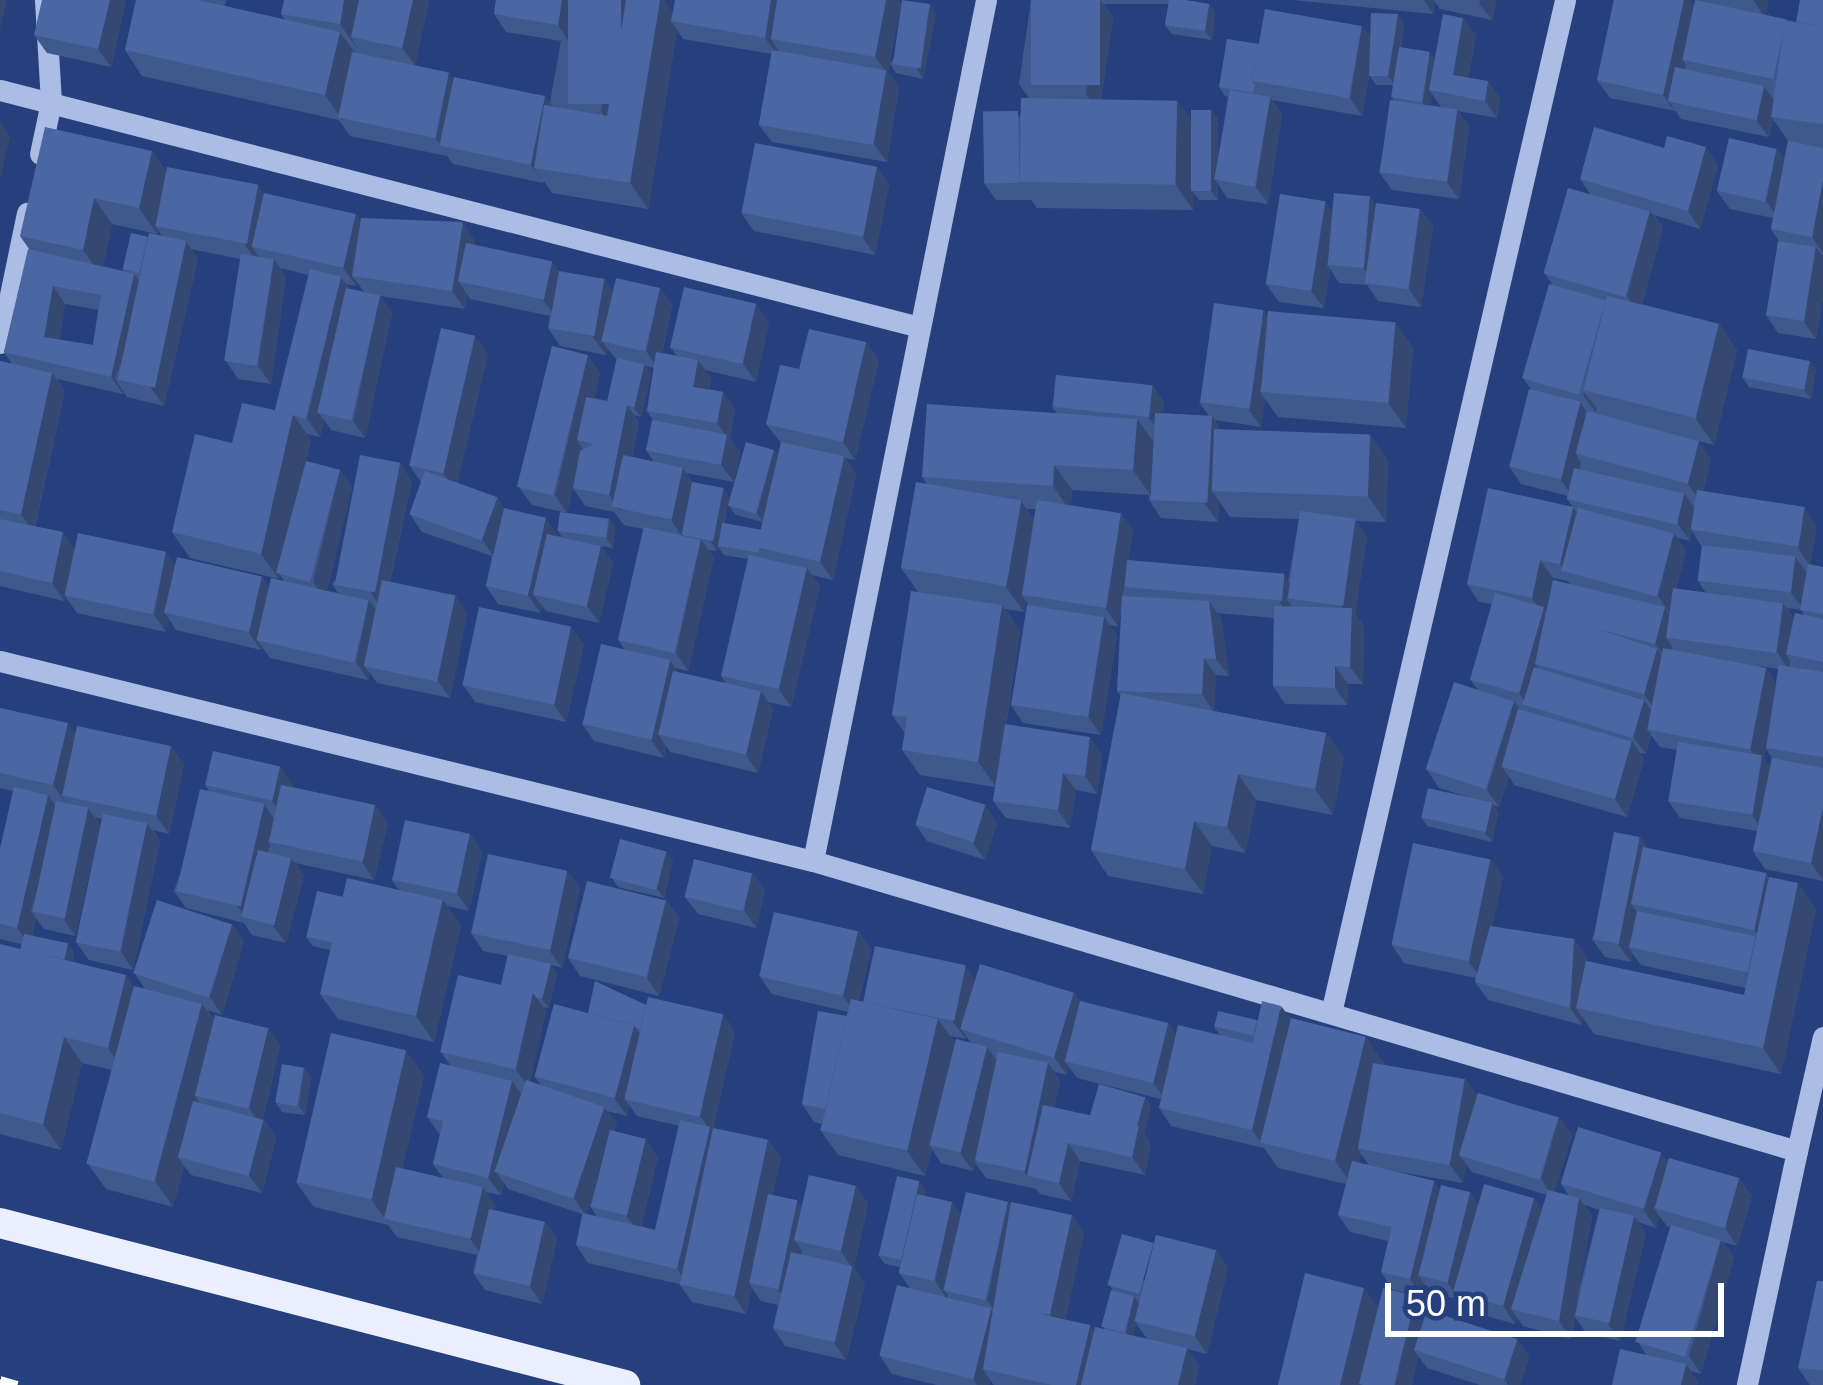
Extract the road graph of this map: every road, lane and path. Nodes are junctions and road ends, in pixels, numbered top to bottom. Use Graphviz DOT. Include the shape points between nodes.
graph roads {
  1 [pos="45,0"];
  2 [pos="986,0"];
  3 [pos="1565,0"];
  4 [pos="0,90"];
  5 [pos="51,102"];
  6 [pos="916,326"];
  7 [pos="0,344"];
  8 [pos="0,661"];
  9 [pos="813,861"];
  10 [pos="1330,1013"];
  11 [pos="1823,1037"];
  12 [pos="1797,1150"];
  13 [pos="0,1223"];
  14 [pos="625,1385"];
  15 [pos="1747,1385"];
  1 -- 5 [label="street"];
  2 -- 6 [label="street"];
  3 -- 10 [label="street"];
  4 -- 5 [label="street"];
  5 -- 6 [label="street"];
  5 -- 7 [label="street"];
  6 -- 9 [label="street"];
  8 -- 9 [label="street"];
  9 -- 10 [label="street"];
  10 -- 12 [label="street"];
  11 -- 12 [label="street"];
  12 -- 15 [label="street"];
  13 -- 14 [label="main road"];
}
